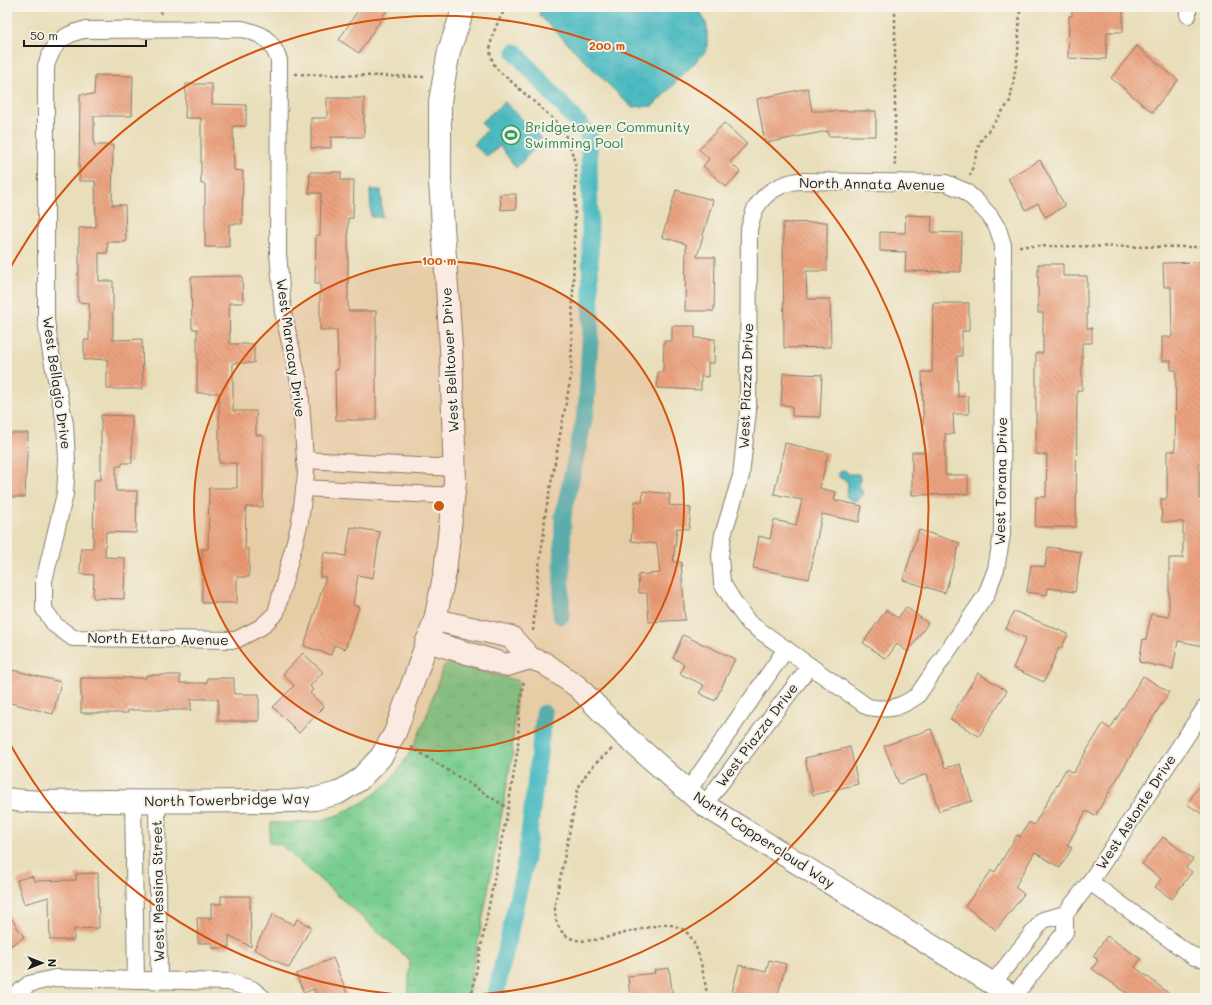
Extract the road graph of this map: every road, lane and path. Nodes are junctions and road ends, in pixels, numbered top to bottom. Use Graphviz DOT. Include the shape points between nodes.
graph roads {
  1 [pos="464,7"];
  2 [pos="506,7"];
  3 [pos="895,7"];
  4 [pos="1020,7"];
  5 [pos="267,39"];
  6 [pos="291,74"];
  7 [pos="430,77"];
  8 [pos="894,182"];
  9 [pos="965,191"];
  10 [pos="769,192"];
  11 [pos="990,216"];
  12 [pos="1003,246"];
  13 [pos="1205,247"];
  14 [pos="305,460"];
  15 [pos="455,468"];
  16 [pos="304,488"];
  17 [pos="454,496"];
  18 [pos="435,620"];
  19 [pos="55,625"];
  20 [pos="261,628"];
  21 [pos="427,642"];
  22 [pos="786,649"];
  23 [pos="529,657"];
  24 [pos="810,666"];
  25 [pos="1205,708"];
  26 [pos="411,747"];
  27 [pos="612,749"];
  28 [pos="688,791"];
  29 [pos="7,799"];
  30 [pos="133,802"];
  31 [pos="157,802"];
  32 [pos="704,805"];
  33 [pos="508,808"];
  34 [pos="1090,882"];
  35 [pos="1065,914"];
  36 [pos="1205,959"];
  37 [pos="136,980"];
  38 [pos="159,981"];
  39 [pos="993,983"];
  40 [pos="1015,997"];
  41 [pos="12,998"];
  42 [pos="263,998"];
  43 [pos="471,998"];
  44 [pos="708,998"];
  1 -- 15 [label="street, West Belltower Drive" via="449,51 440,101 440,181 451,348"];
  2 -- 23 [label="path" via="491,40 492,62 558,123 565,132 576,168 568,398 545,516"];
  3 -- 8 [label="path"];
  4 -- 9 [label="path" via="1018,54 1010,102 980,142"];
  5 -- 14 [label="street, West Maracay Drive" via="279,60 278,253 283,312 300,386"];
  5 -- 19 [label="street, West Bellagio Drive" via="242,29 83,30 69,33 57,42 50,54 46,66 46,320 50,354 65,424 67,460 65,494 44,581 44,608"];
  6 -- 7 [label="path"];
  8 -- 9 [label="street, North Annata Avenue" via="946,183"];
  8 -- 10 [label="street, North Annata Avenue" via="797,181"];
  9 -- 11 [label="street, North Annata Avenue"];
  10 -- 22 [label="street, West Piazza Drive" via="756,208 749,230 748,411 741,476 723,535 720,556 722,583 735,604 749,622"];
  11 -- 12 [label="street, West Torana Drive" via="998,229"];
  12 -- 13 [label="path"];
  12 -- 24 [label="street, West Torana Drive" via="1002,535 996,569 986,595 917,696 905,704 892,709 868,707"];
  14 -- 15 [label="street"];
  14 -- 16 [label="street, West Maracay Drive"];
  15 -- 17 [label="street, West Belltower Drive"];
  16 -- 17 [label="street"];
  16 -- 20 [label="street, West Maracay Drive" via="300,522 276,613"];
  17 -- 18 [label="street, West Belltower Drive" via="445,572"];
  18 -- 21 [label="street, North Towerbridge Way"];
  18 -- 23 [label="street, North Coppercloud Way" via="511,637"];
  19 -- 20 [label="street, North Ettaro Avenue" via="73,638 182,640 236,640"];
  21 -- 23 [label="street" via="507,665"];
  21 -- 31 [label="street, North Towerbridge Way" via="395,733 381,757 360,780 338,793 293,802"];
  22 -- 24 [label="street"];
  22 -- 28 [label="street, West Piazza Drive"];
  23 -- 28 [label="street, North Coppercloud Way" via="544,663 578,687 624,735"];
  23 -- 33 [label="path" via="519,713 518,748"];
  24 -- 32 [label="street, West Piazza Drive"];
  25 -- 34 [label="street, West Astonte Drive"];
  26 -- 33 [label="path"];
  27 -- 44 [label="path" via="591,767 578,789 555,904 556,919 561,930 578,941 592,941 665,924 675,926 692,938 698,951"];
  28 -- 32 [label="street, North Coppercloud Way"];
  29 -- 30 [label="street, North Towerbridge Way"];
  30 -- 31 [label="street, North Towerbridge Way"];
  30 -- 37 [label="street, West Messina Street"];
  31 -- 38 [label="street, West Messina Street"];
  32 -- 39 [label="street, North Coppercloud Way"];
  33 -- 43 [label="path"];
  34 -- 35 [label="street, West Astonte Drive"];
  34 -- 36 [label="street" via="1194,957"];
  35 -- 39 [label="street" via="1043,920"];
  35 -- 40 [label="street" via="1065,932"];
  37 -- 38 [label="street"];
  37 -- 41 [label="street" via="55,978 29,984"];
  38 -- 42 [label="street" via="229,982 252,988"];
  39 -- 40 [label="street, North Coppercloud Way"];
}
